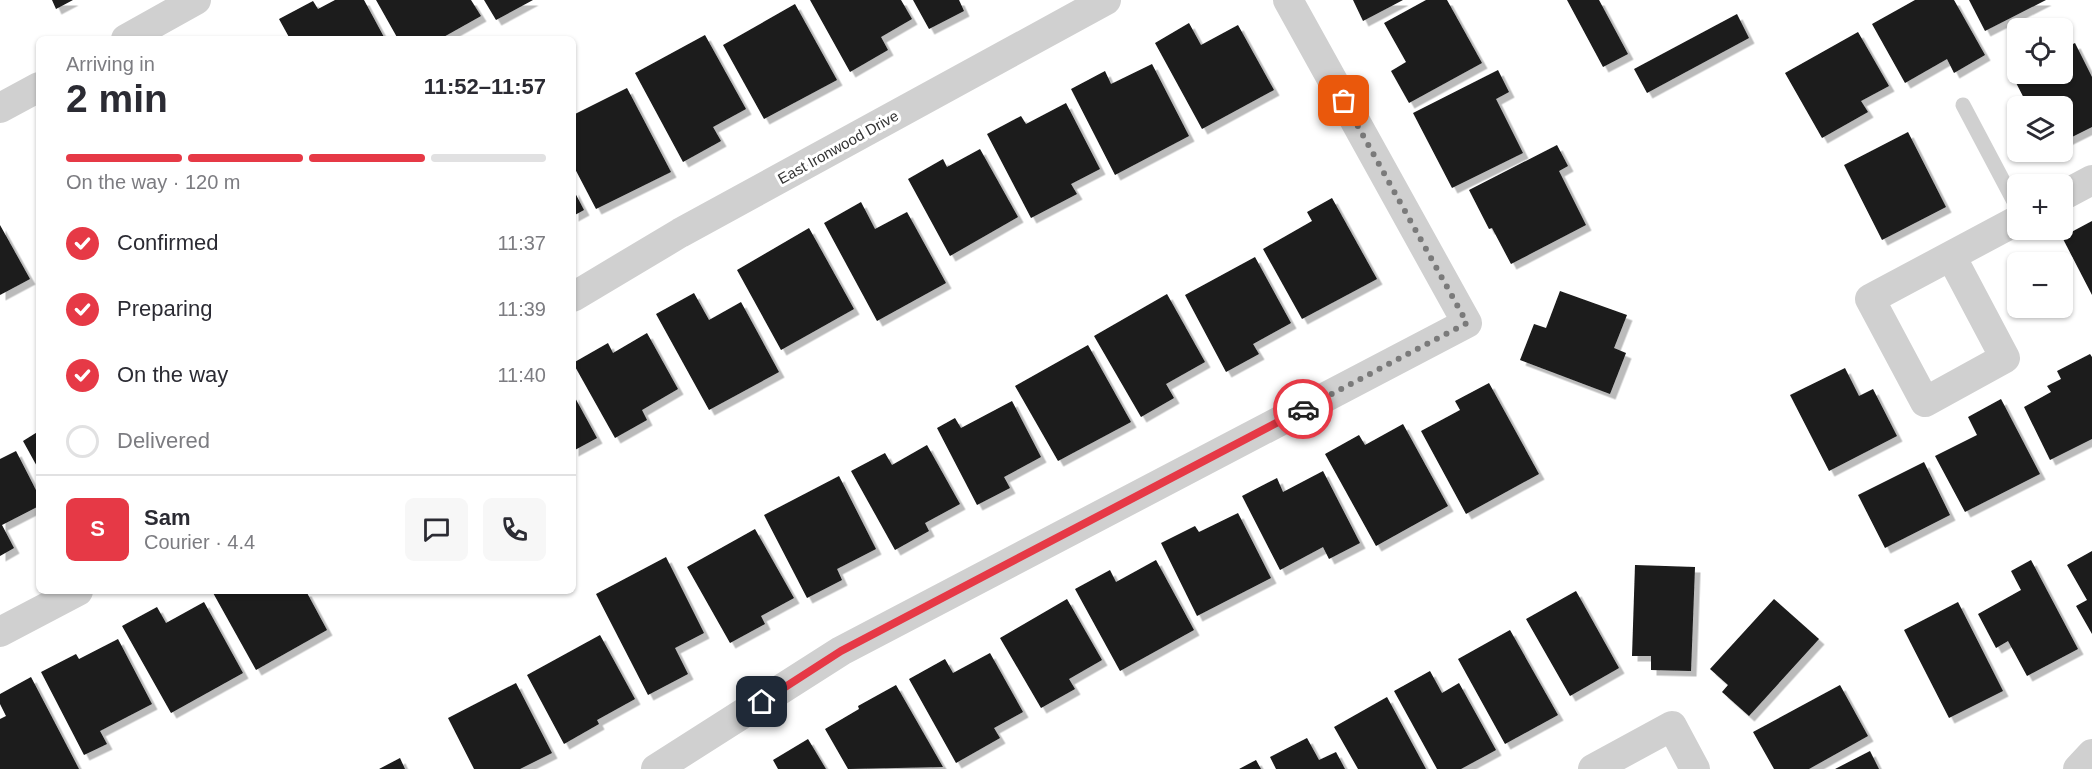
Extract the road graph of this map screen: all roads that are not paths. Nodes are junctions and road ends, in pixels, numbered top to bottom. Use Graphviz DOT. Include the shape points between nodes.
graph roads {
  1 [pos="196,0"];
  2 [pos="1106,0"];
  3 [pos="1288,0"];
  4 [pos="131,36"];
  5 [pos="36,89"];
  6 [pos="1963,105"];
  7 [pos="0,108"];
  8 [pos="2092,180"];
  9 [pos="2007,188"];
  10 [pos="2073,190"];
  11 [pos="2007,226"];
  12 [pos="1951,256"];
  13 [pos="576,295"];
  14 [pos="72,594"];
  15 [pos="0,632"];
  16 [pos="2092,754"];
  17 [pos="661,768"];
  18 [pos="1593,769"];
  19 [pos="1695,769"];
  20 [pos="2078,769"];
  1 -- 4 [label="street"];
  2 -- 13 [label="street, East Ironwood Drive" via="680,233"];
  3 -- 17 [label="street" via="1467,323 841,651"];
  5 -- 7 [label="street"];
  6 -- 9 [label="lane"];
  8 -- 10 [label="street"];
  11 -- 12 [label="street"];
  12 -- 12 [label="street" via="1870,299 1925,402 2005,358"];
  14 -- 15 [label="street"];
  16 -- 20 [label="street"];
  18 -- 19 [label="street" via="1672,726"];
}
